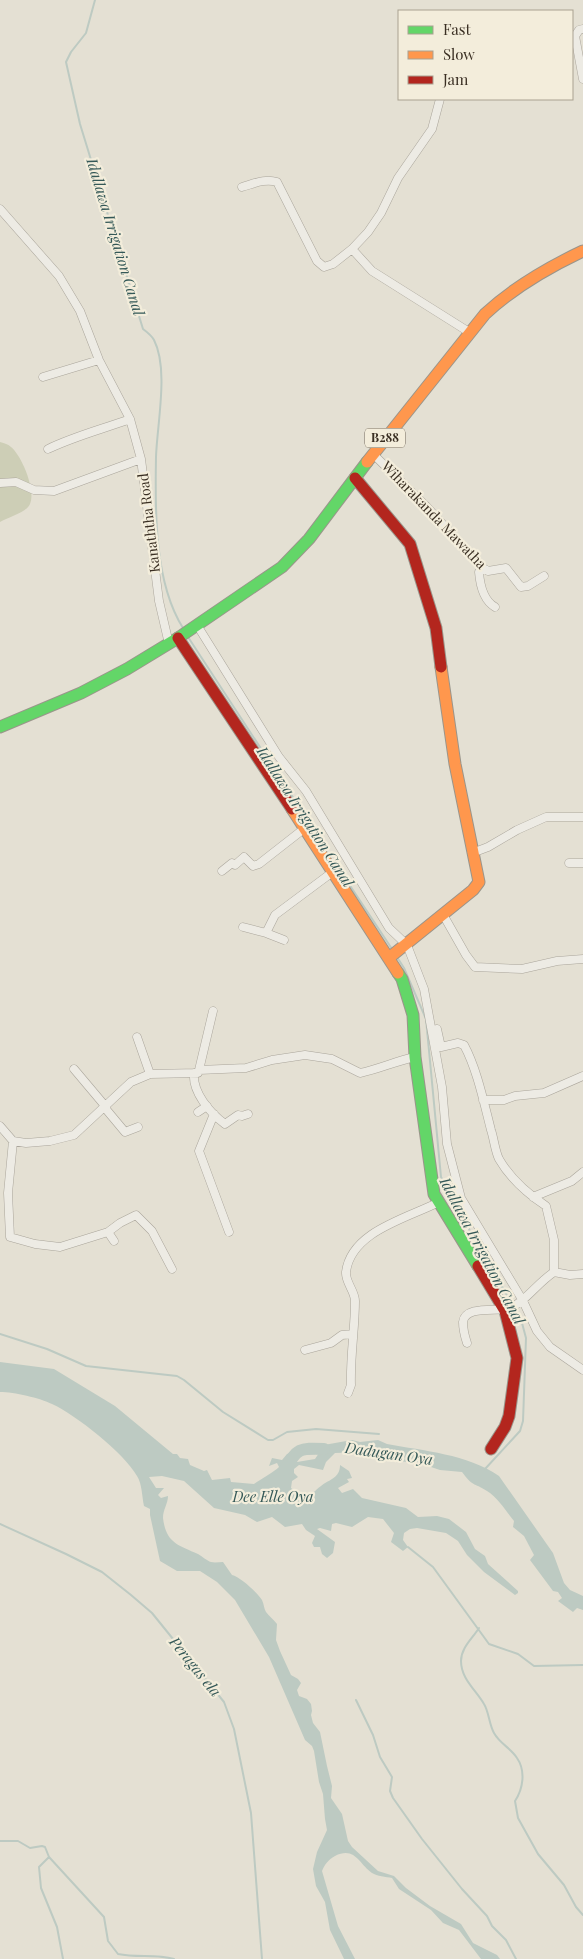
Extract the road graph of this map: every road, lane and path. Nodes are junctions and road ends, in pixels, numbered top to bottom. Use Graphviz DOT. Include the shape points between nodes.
graph roads {
  1 [pos="583,29"];
  2 [pos="583,79"];
  3 [pos="440,100"];
  4 [pos="242,187"];
  5 [pos="0,210"];
  6 [pos="352,248"];
  7 [pos="583,251"];
  8 [pos="469,332"];
  9 [pos="99,360"];
  10 [pos="43,377"];
  11 [pos="130,419"];
  12 [pos="48,449"];
  13 [pos="373,454"];
  14 [pos="141,459"];
  15 [pos="355,478"];
  16 [pos="0,483"];
  17 [pos="483,568"];
  18 [pos="544,576"];
  19 [pos="495,608"];
  20 [pos="197,625"];
  21 [pos="174,641"];
  22 [pos="0,727"];
  23 [pos="583,817"];
  24 [pos="305,828"];
  25 [pos="472,853"];
  26 [pos="569,863"];
  27 [pos="583,863"];
  28 [pos="334,870"];
  29 [pos="222,871"];
  30 [pos="445,912"];
  31 [pos="243,927"];
  32 [pos="266,933"];
  33 [pos="284,940"];
  34 [pos="397,952"];
  35 [pos="583,959"];
  36 [pos="424,989"];
  37 [pos="213,1011"];
  38 [pos="137,1037"];
  39 [pos="415,1057"];
  40 [pos="74,1070"];
  41 [pos="196,1071"];
  42 [pos="150,1074"];
  43 [pos="583,1076"];
  44 [pos="483,1100"];
  45 [pos="207,1106"];
  46 [pos="106,1107"];
  47 [pos="198,1112"];
  48 [pos="214,1114"];
  49 [pos="248,1114"];
  50 [pos="0,1126"];
  51 [pos="138,1127"];
  52 [pos="13,1141"];
  53 [pos="583,1172"];
  54 [pos="533,1197"];
  55 [pos="439,1202"];
  56 [pos="108,1232"];
  57 [pos="229,1232"];
  58 [pos="114,1241"];
  59 [pos="172,1269"];
  60 [pos="554,1272"];
  61 [pos="583,1274"];
  62 [pos="520,1302"];
  63 [pos="506,1310"];
  64 [pos="353,1334"];
  65 [pos="466,1343"];
  66 [pos="305,1350"];
  67 [pos="583,1370"];
  68 [pos="348,1393"];
  69 [pos="491,1449"];
  1 -- 2 [label="street" via="575,36"];
  3 -- 6 [label="street" via="432,129 398,178 381,213"];
  4 -- 6 [label="street" via="271,180 277,182 316,261 324,267 333,264"];
  5 -- 9 [label="street" via="59,276 80,311"];
  6 -- 8 [label="street" via="372,271"];
  7 -- 8 [label="street, B288" via="519,284"];
  8 -- 13 [label="street, B288"];
  9 -- 10 [label="street"];
  9 -- 11 [label="street"];
  11 -- 12 [label="street"];
  11 -- 14 [label="street"];
  13 -- 15 [label="street, B288"];
  13 -- 17 [label="street, Wiharakanda Mawatha" via="428,507"];
  14 -- 16 [label="street, Kanaththa Road" via="54,491 34,490 16,482"];
  14 -- 21 [label="street, Kanaththa Road" via="159,601"];
  15 -- 20 [label="street, B288" via="309,539 282,568"];
  15 -- 25 [label="street" via="410,544 436,628 455,764"];
  17 -- 18 [label="street, Wiharakanda Mawatha" via="488,572 506,568 521,587"];
  17 -- 19 [label="street" via="479,572 482,592"];
  20 -- 21 [label="street, B288"];
  20 -- 34 [label="street" via="279,757 306,791 389,928"];
  21 -- 22 [label="street, B288" via="81,693"];
  21 -- 24 [label="street"];
  23 -- 25 [label="street" via="546,817 488,848"];
  24 -- 28 [label="street"];
  24 -- 29 [label="street" via="259,864 254,866 244,856"];
  25 -- 30 [label="street" via="479,882"];
  26 -- 27 [label="street"];
  28 -- 32 [label="street" via="275,915"];
  28 -- 34 [label="street"];
  30 -- 34 [label="street"];
  30 -- 35 [label="street" via="445,918 475,967 522,969"];
  31 -- 32 [label="street"];
  32 -- 33 [label="street"];
  34 -- 36 [label="street"];
  34 -- 39 [label="street" via="413,1015"];
  36 -- 44 [label="street" via="441,1047 458,1043 464,1045 474,1063"];
  36 -- 62 [label="street" via="442,1087 447,1144 461,1198"];
  37 -- 41 [label="street"];
  38 -- 42 [label="street"];
  39 -- 41 [label="street" via="360,1073 332,1059 305,1055 246,1068"];
  39 -- 55 [label="street" via="434,1194"];
  40 -- 46 [label="street"];
  41 -- 42 [label="street"];
  41 -- 45 [label="street" via="195,1084"];
  42 -- 46 [label="street" via="131,1082"];
  43 -- 44 [label="street" via="544,1094"];
  44 -- 54 [label="street" via="499,1159"];
  45 -- 47 [label="street"];
  45 -- 48 [label="street"];
  46 -- 51 [label="street" via="125,1132"];
  46 -- 52 [label="street" via="74,1135 26,1143"];
  48 -- 49 [label="street" via="225,1124 238,1115"];
  48 -- 57 [label="street" via="199,1150"];
  50 -- 52 [label="street"];
  52 -- 56 [label="street" via="8,1193 10,1237 60,1247"];
  53 -- 54 [label="street" via="572,1181"];
  54 -- 60 [label="street" via="546,1206 554,1240"];
  55 -- 63 [label="street"];
  55 -- 64 [label="street" via="379,1229 355,1251 346,1275 355,1296"];
  56 -- 58 [label="street"];
  56 -- 59 [label="street" via="136,1215 152,1231"];
  60 -- 61 [label="street"];
  60 -- 62 [label="street"];
  62 -- 63 [label="street"];
  62 -- 67 [label="street" via="550,1347"];
  63 -- 65 [label="street" via="469,1314 464,1320"];
  63 -- 69 [label="street" via="517,1358 509,1416"];
  64 -- 66 [label="street" via="342,1335 331,1343"];
  64 -- 68 [label="street"];
}
